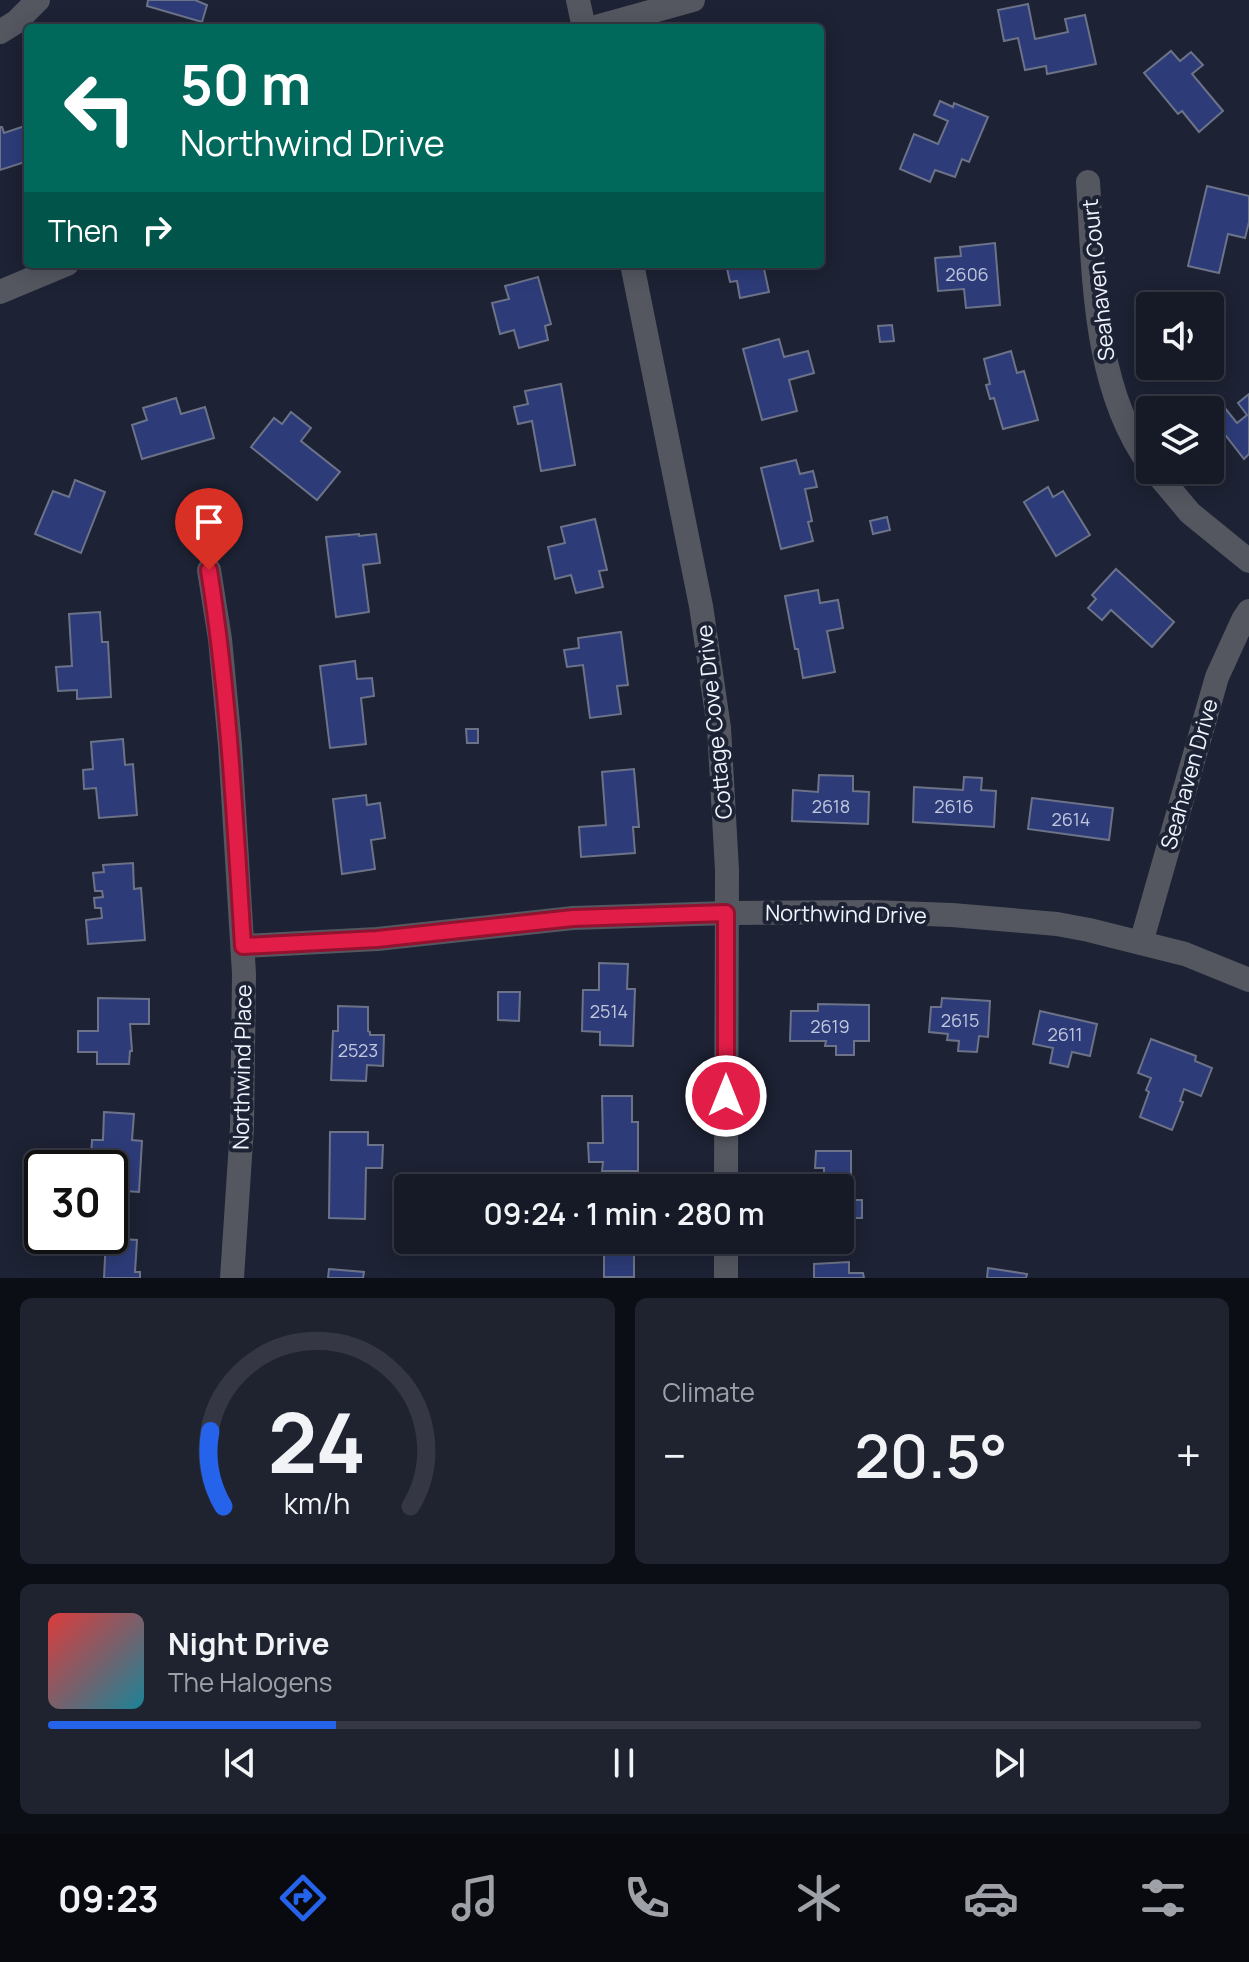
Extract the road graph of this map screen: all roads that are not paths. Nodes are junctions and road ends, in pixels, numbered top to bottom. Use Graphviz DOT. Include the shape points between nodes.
graph roads {
  1 [pos="38,0"];
  2 [pos="578,0"];
  3 [pos="693,0"];
  4 [pos="583,24"];
  5 [pos="606,24"];
  6 [pos="0,32"];
  7 [pos="1088,182"];
  8 [pos="57,268"];
  9 [pos="633,268"];
  10 [pos="0,292"];
  11 [pos="1136,440"];
  12 [pos="1166,484"];
  13 [pos="1249,561"];
  14 [pos="209,570"];
  15 [pos="1249,611"];
  16 [pos="726,913"];
  17 [pos="1141,943"];
  18 [pos="243,946"];
  19 [pos="1249,980"];
  20 [pos="726,1174"];
  21 [pos="726,1254"];
  22 [pos="232,1278"];
  23 [pos="726,1278"];
  1 -- 6 [label="street"];
  2 -- 4 [label="street"];
  3 -- 5 [label="street"];
  7 -- 11 [label="street, Seahaven Court" via="1105,361"];
  8 -- 10 [label="street"];
  9 -- 16 [label="street, Cottage Cove Drive" via="713,676 724,794"];
  12 -- 13 [label="street" via="1190,513"];
  14 -- 18 [label="street, Northwind Place" via="230,745"];
  15 -- 17 [label="street, Seahaven Drive" via="1217,677"];
  16 -- 17 [label="street, Northwind Drive" via="952,915 1057,924"];
  16 -- 18 [label="street, Northwind Drive" via="573,918 377,939"];
  16 -- 20 [label="street, Cottage Cove Drive"];
  17 -- 19 [label="street, Northwind Drive"];
  18 -- 22 [label="street, Northwind Place" via="242,1127"];
  21 -- 23 [label="street"];
}
